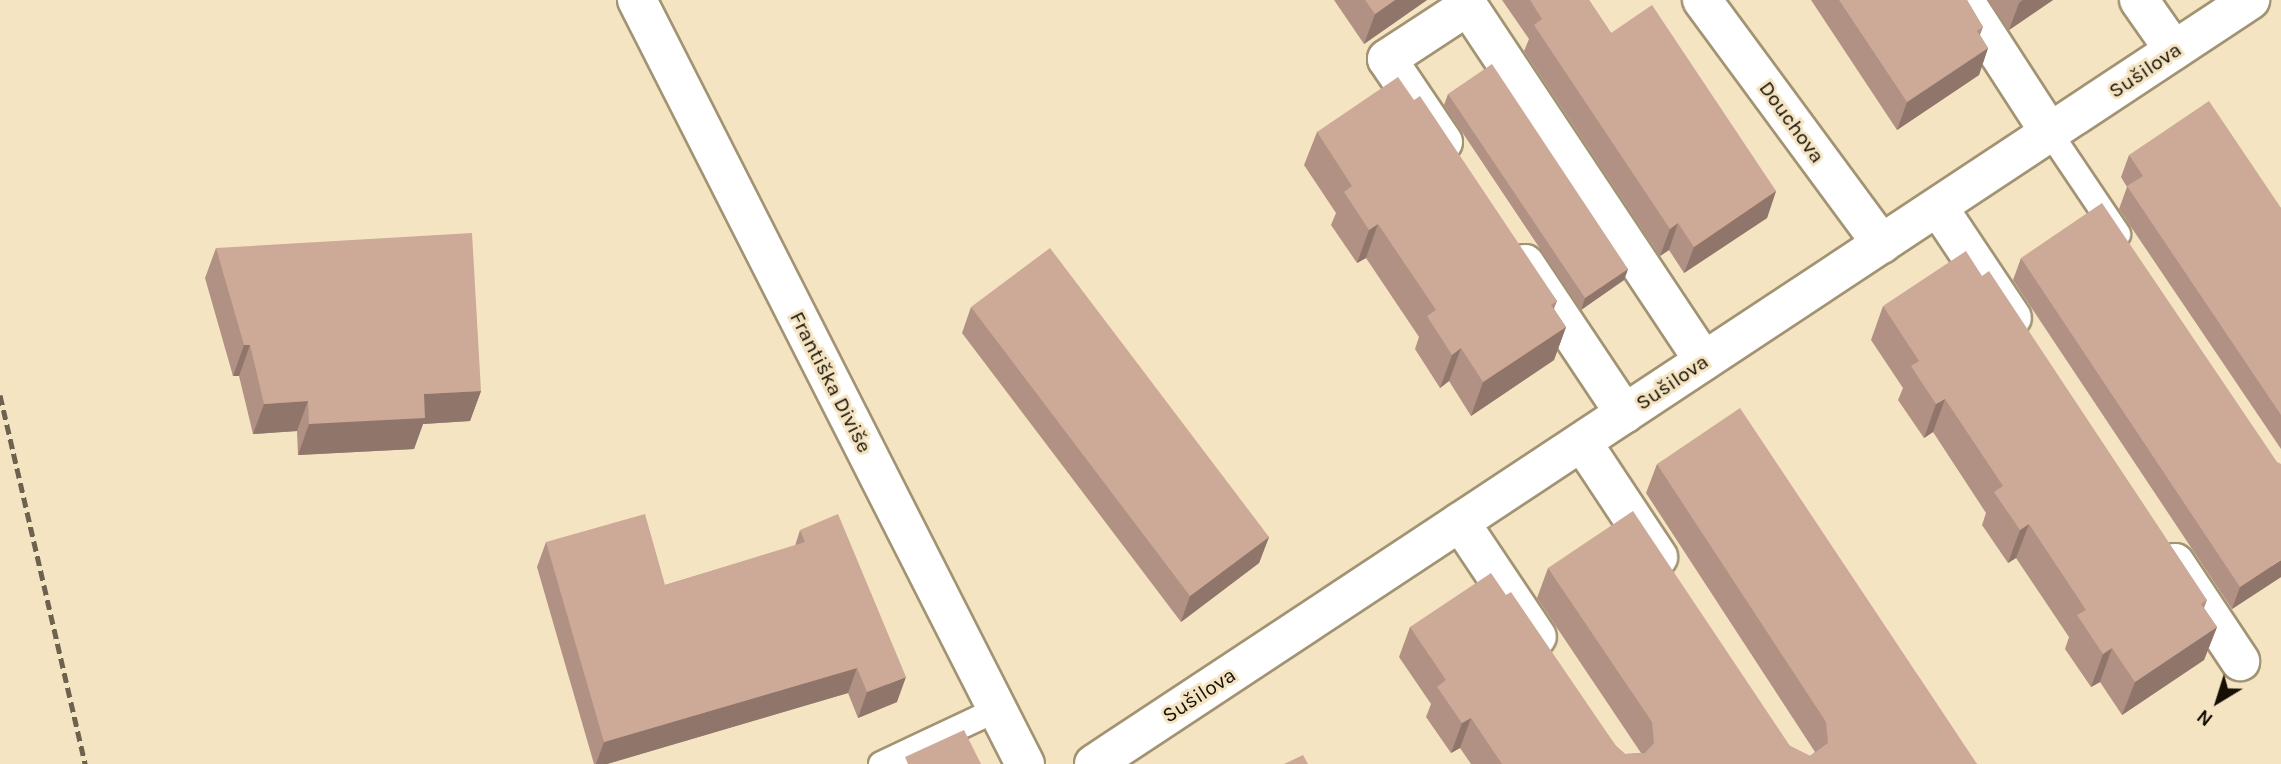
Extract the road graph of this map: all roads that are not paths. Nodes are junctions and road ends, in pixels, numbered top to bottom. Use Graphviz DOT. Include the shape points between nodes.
graph roads {
  1 [pos="637,0"];
  2 [pos="1702,0"];
  3 [pos="1964,0"];
  4 [pos="2139,0"];
  5 [pos="2250,0"];
  6 [pos="2174,51"];
  7 [pos="2050,132"];
  8 [pos="1464,174"];
  9 [pos="1938,206"];
  10 [pos="1502,231"];
  11 [pos="1882,244"];
  12 [pos="2132,254"];
  13 [pos="2031,346"];
  14 [pos="1704,361"];
  15 [pos="1625,414"];
  16 [pos="1582,442"];
  17 [pos="1460,522"];
  18 [pos="2155,533"];
  19 [pos="1682,592"];
  20 [pos="2240,661"];
  21 [pos="1561,672"];
  22 [pos="998,709"];
  23 [pos="881,764"];
  24 [pos="1025,764"];
  25 [pos="1094,764"];
  1 -- 22 [label="street, Františka Diviše"];
  2 -- 11 [label="street, Douchova"];
  3 -- 7 [label="street"];
  4 -- 6 [label="street"];
  5 -- 6 [label="street, Sušilova"];
  6 -- 7 [label="street, Sušilova"];
  7 -- 9 [label="street, Sušilova"];
  7 -- 12 [label="lane"];
  8 -- 14 [label="street" via="1387,59 1468,6"];
  9 -- 11 [label="street, Sušilova"];
  9 -- 13 [label="street"];
  10 -- 15 [label="street"];
  11 -- 14 [label="street, Sušilova"];
  14 -- 15 [label="street, Sušilova"];
  15 -- 16 [label="street, Sušilova"];
  16 -- 17 [label="street, Sušilova"];
  16 -- 19 [label="street"];
  17 -- 21 [label="street"];
  17 -- 25 [label="street, Sušilova"];
  18 -- 20 [label="street"];
  22 -- 23 [label="lane"];
  22 -- 24 [label="street, Františka Diviše"];
}
